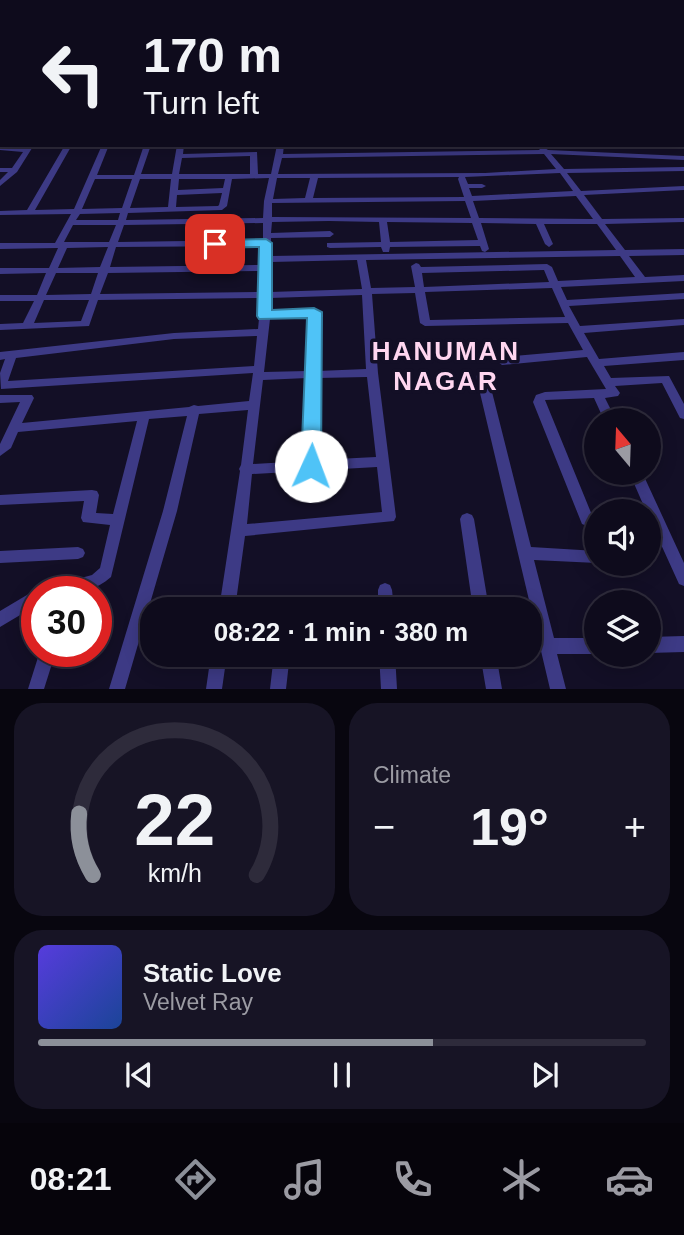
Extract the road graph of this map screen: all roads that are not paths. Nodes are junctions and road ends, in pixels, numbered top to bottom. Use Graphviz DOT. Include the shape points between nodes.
graph roads {
  1 [pos="68,147"];
  2 [pos="105,147"];
  3 [pos="147,147"];
  4 [pos="180,147"];
  5 [pos="351,147"];
  6 [pos="0,148"];
  7 [pos="30,148"];
  8 [pos="542,148"];
  9 [pos="279,151"];
  10 [pos="178,156"];
  11 [pos="351,156"];
  12 [pos="684,158"];
  13 [pos="684,169"];
  14 [pos="0,170"];
  15 [pos="14,170"];
  16 [pos="562,170"];
  17 [pos="229,175"];
  18 [pos="254,175"];
  19 [pos="273,175"];
  20 [pos="315,175"];
  21 [pos="461,175"];
  22 [pos="138,176"];
  23 [pos="175,176"];
  24 [pos="92,177"];
  25 [pos="0,184"];
  26 [pos="464,185"];
  27 [pos="482,186"];
  28 [pos="684,188"];
  29 [pos="226,190"];
  30 [pos="173,192"];
  31 [pos="580,194"];
  32 [pos="466,199"];
  33 [pos="268,201"];
  34 [pos="308,201"];
  35 [pos="172,210"];
  36 [pos="30,212"];
  37 [pos="0,213"];
  38 [pos="76,213"];
  39 [pos="124,217"];
  40 [pos="329,219"];
  41 [pos="383,219"];
  42 [pos="475,219"];
  43 [pos="266,220"];
  44 [pos="538,220"];
  45 [pos="684,220"];
  46 [pos="600,222"];
  47 [pos="70,223"];
  48 [pos="330,234"];
  49 [pos="266,239"];
  50 [pos="483,243"];
  51 [pos="386,244"];
  52 [pos="549,244"];
  53 [pos="61,245"];
  54 [pos="114,245"];
  55 [pos="330,245"];
  56 [pos="0,246"];
  57 [pos="684,251"];
  58 [pos="623,253"];
  59 [pos="487,255"];
  60 [pos="414,256"];
  61 [pos="330,257"];
  62 [pos="361,257"];
  63 [pos="386,257"];
  64 [pos="266,263"];
  65 [pos="492,268"];
  66 [pos="105,269"];
  67 [pos="52,270"];
  68 [pos="417,270"];
  69 [pos="0,271"];
  70 [pos="684,278"];
  71 [pos="642,280"];
  72 [pos="554,285"];
  73 [pos="420,289"];
  74 [pos="367,290"];
  75 [pos="265,295"];
  76 [pos="94,296"];
  77 [pos="684,296"];
  78 [pos="40,297"];
  79 [pos="0,298"];
  80 [pos="562,303"];
  81 [pos="265,316"];
  82 [pos="684,322"];
  83 [pos="85,324"];
  84 [pos="574,325"];
  85 [pos="27,326"];
  86 [pos="0,327"];
  87 [pos="263,332"];
  88 [pos="79,346"];
  89 [pos="6,356"];
  90 [pos="684,356"];
  91 [pos="594,358"];
  92 [pos="502,361"];
  93 [pos="257,372"];
  94 [pos="372,373"];
  95 [pos="315,375"];
  96 [pos="482,376"];
  97 [pos="608,382"];
  98 [pos="34,385"];
  99 [pos="598,394"];
  100 [pos="28,398"];
  101 [pos="0,399"];
  102 [pos="253,405"];
  103 [pos="604,408"];
  104 [pos="194,409"];
  105 [pos="144,415"];
  106 [pos="684,415"];
  107 [pos="14,428"];
  108 [pos="0,451"];
  109 [pos="383,462"];
  110 [pos="311,466"];
  111 [pos="245,469"];
  112 [pos="641,485"];
  113 [pos="0,500"];
  114 [pos="584,513"];
  115 [pos="467,519"];
  116 [pos="119,520"];
  117 [pos="239,531"];
  118 [pos="78,553"];
  119 [pos="525,553"];
  120 [pos="584,556"];
  121 [pos="0,558"];
  122 [pos="103,576"];
  123 [pos="684,579"];
  124 [pos="385,590"];
  125 [pos="229,597"];
  126 [pos="385,597"];
  127 [pos="479,597"];
  128 [pos="21,606"];
  129 [pos="0,620"];
  130 [pos="661,645"];
  131 [pos="684,645"];
  132 [pos="547,646"];
  133 [pos="584,646"];
  134 [pos="43,667"];
  135 [pos="217,667"];
  136 [pos="281,667"];
  137 [pos="388,667"];
  138 [pos="490,667"];
  139 [pos="36,689"];
  140 [pos="117,689"];
  141 [pos="214,689"];
  142 [pos="278,689"];
  143 [pos="389,689"];
  144 [pos="494,689"];
  145 [pos="558,689"];
  1 -- 36 [label="street"];
  2 -- 24 [label="street"];
  3 -- 22 [label="street"];
  4 -- 10 [label="street"];
  5 -- 11 [label="street"];
  6 -- 7 [label="street"];
  7 -- 15 [label="street"];
  8 -- 11 [label="street"];
  8 -- 12 [label="street"];
  8 -- 16 [label="street"];
  9 -- 11 [label="street"];
  9 -- 19 [label="street"];
  10 -- 18 [label="street" via="254,154"];
  10 -- 23 [label="street"];
  13 -- 16 [label="street"];
  14 -- 15 [label="street"];
  15 -- 25 [label="street"];
  16 -- 21 [label="street"];
  16 -- 31 [label="street"];
  17 -- 18 [label="street"];
  17 -- 23 [label="street"];
  17 -- 29 [label="street"];
  18 -- 19 [label="street"];
  19 -- 20 [label="street"];
  19 -- 33 [label="street"];
  20 -- 21 [label="street"];
  20 -- 34 [label="street"];
  21 -- 26 [label="street"];
  22 -- 23 [label="street"];
  22 -- 24 [label="street"];
  22 -- 39 [label="street"];
  23 -- 30 [label="street"];
  24 -- 38 [label="street"];
  26 -- 27 [label="street"];
  26 -- 32 [label="street"];
  28 -- 31 [label="street"];
  29 -- 30 [label="street"];
  29 -- 35 [label="street" via="222,207"];
  30 -- 35 [label="street"];
  31 -- 32 [label="street"];
  31 -- 46 [label="street"];
  32 -- 34 [label="street"];
  32 -- 42 [label="street"];
  33 -- 34 [label="street"];
  33 -- 43 [label="street"];
  35 -- 39 [label="street"];
  36 -- 37 [label="street"];
  36 -- 38 [label="street"];
  38 -- 39 [label="street"];
  38 -- 47 [label="street"];
  39 -- 43 [label="street"];
  39 -- 47 [label="street"];
  39 -- 54 [label="street"];
  40 -- 41 [label="street"];
  40 -- 43 [label="street"];
  40 -- 48 [label="street"];
  41 -- 42 [label="street"];
  41 -- 51 [label="street"];
  42 -- 44 [label="street"];
  42 -- 50 [label="street"];
  43 -- 49 [label="street"];
  44 -- 46 [label="street"];
  44 -- 52 [label="street"];
  45 -- 46 [label="street"];
  46 -- 58 [label="street"];
  47 -- 53 [label="street"];
  48 -- 49 [label="street"];
  48 -- 55 [label="street"];
  49 -- 54 [label="street"];
  49 -- 64 [label="street"];
  50 -- 51 [label="street"];
  50 -- 59 [label="street"];
  51 -- 55 [label="street"];
  51 -- 63 [label="street"];
  53 -- 54 [label="street"];
  53 -- 56 [label="street"];
  53 -- 67 [label="street"];
  54 -- 66 [label="street"];
  55 -- 61 [label="street"];
  57 -- 58 [label="street"];
  58 -- 59 [label="street"];
  58 -- 71 [label="street"];
  59 -- 60 [label="street"];
  59 -- 65 [label="street"];
  60 -- 63 [label="street"];
  60 -- 68 [label="street"];
  61 -- 62 [label="street"];
  61 -- 64 [label="street"];
  62 -- 63 [label="street"];
  62 -- 74 [label="street"];
  64 -- 66 [label="street"];
  64 -- 75 [label="street"];
  65 -- 68 [label="street"];
  65 -- 72 [label="street" via="547,267"];
  66 -- 67 [label="street"];
  66 -- 76 [label="street"];
  67 -- 69 [label="street"];
  67 -- 78 [label="street"];
  68 -- 73 [label="street"];
  70 -- 71 [label="street"];
  71 -- 72 [label="street"];
  72 -- 73 [label="street"];
  72 -- 80 [label="street"];
  73 -- 74 [label="street"];
  73 -- 84 [label="street" via="425,323"];
  74 -- 75 [label="street"];
  74 -- 94 [label="street"];
  75 -- 76 [label="street"];
  75 -- 81 [label="street"];
  76 -- 78 [label="street"];
  76 -- 83 [label="street"];
  77 -- 80 [label="street"];
  78 -- 79 [label="street"];
  78 -- 85 [label="street"];
  80 -- 84 [label="street"];
  81 -- 87 [label="street"];
  81 -- 95 [label="street" via="314,312"];
  82 -- 84 [label="street"];
  83 -- 85 [label="street"];
  83 -- 88 [label="street"];
  84 -- 91 [label="street"];
  85 -- 86 [label="street"];
  87 -- 88 [label="street"];
  87 -- 93 [label="street"];
  88 -- 89 [label="street"];
  89 -- 98 [label="street" via="1,386"];
  90 -- 91 [label="street"];
  91 -- 92 [label="street"];
  91 -- 97 [label="street"];
  93 -- 95 [label="street"];
  93 -- 98 [label="street"];
  93 -- 102 [label="street"];
  94 -- 95 [label="street"];
  94 -- 109 [label="street"];
  95 -- 110 [label="street"];
  96 -- 119 [label="street"];
  97 -- 99 [label="street" via="614,393"];
  97 -- 106 [label="street" via="665,379"];
  98 -- 100 [label="street"];
  99 -- 103 [label="street"];
  99 -- 114 [label="street" via="545,396 539,402"];
  100 -- 101 [label="street"];
  100 -- 107 [label="street"];
  102 -- 104 [label="street"];
  102 -- 111 [label="street"];
  104 -- 105 [label="street"];
  104 -- 140 [label="street" via="170,511"];
  105 -- 107 [label="street"];
  105 -- 116 [label="street"];
  107 -- 108 [label="street"];
  109 -- 110 [label="street"];
  109 -- 117 [label="street" via="389,517"];
  110 -- 111 [label="street"];
  111 -- 117 [label="street"];
  112 -- 123 [label="street"];
  113 -- 116 [label="street" via="92,495 88,518"];
  115 -- 127 [label="street"];
  116 -- 122 [label="street"];
  117 -- 125 [label="street"];
  118 -- 121 [label="street"];
  119 -- 120 [label="street"];
  119 -- 132 [label="street"];
  124 -- 126 [label="street"];
  128 -- 129 [label="street"];
  130 -- 131 [label="street"];
  132 -- 133 [label="street"];
  132 -- 145 [label="street"];
  134 -- 139 [label="street"];
  135 -- 141 [label="street"];
  136 -- 142 [label="street"];
  137 -- 143 [label="street"];
  138 -- 144 [label="street"];
}
